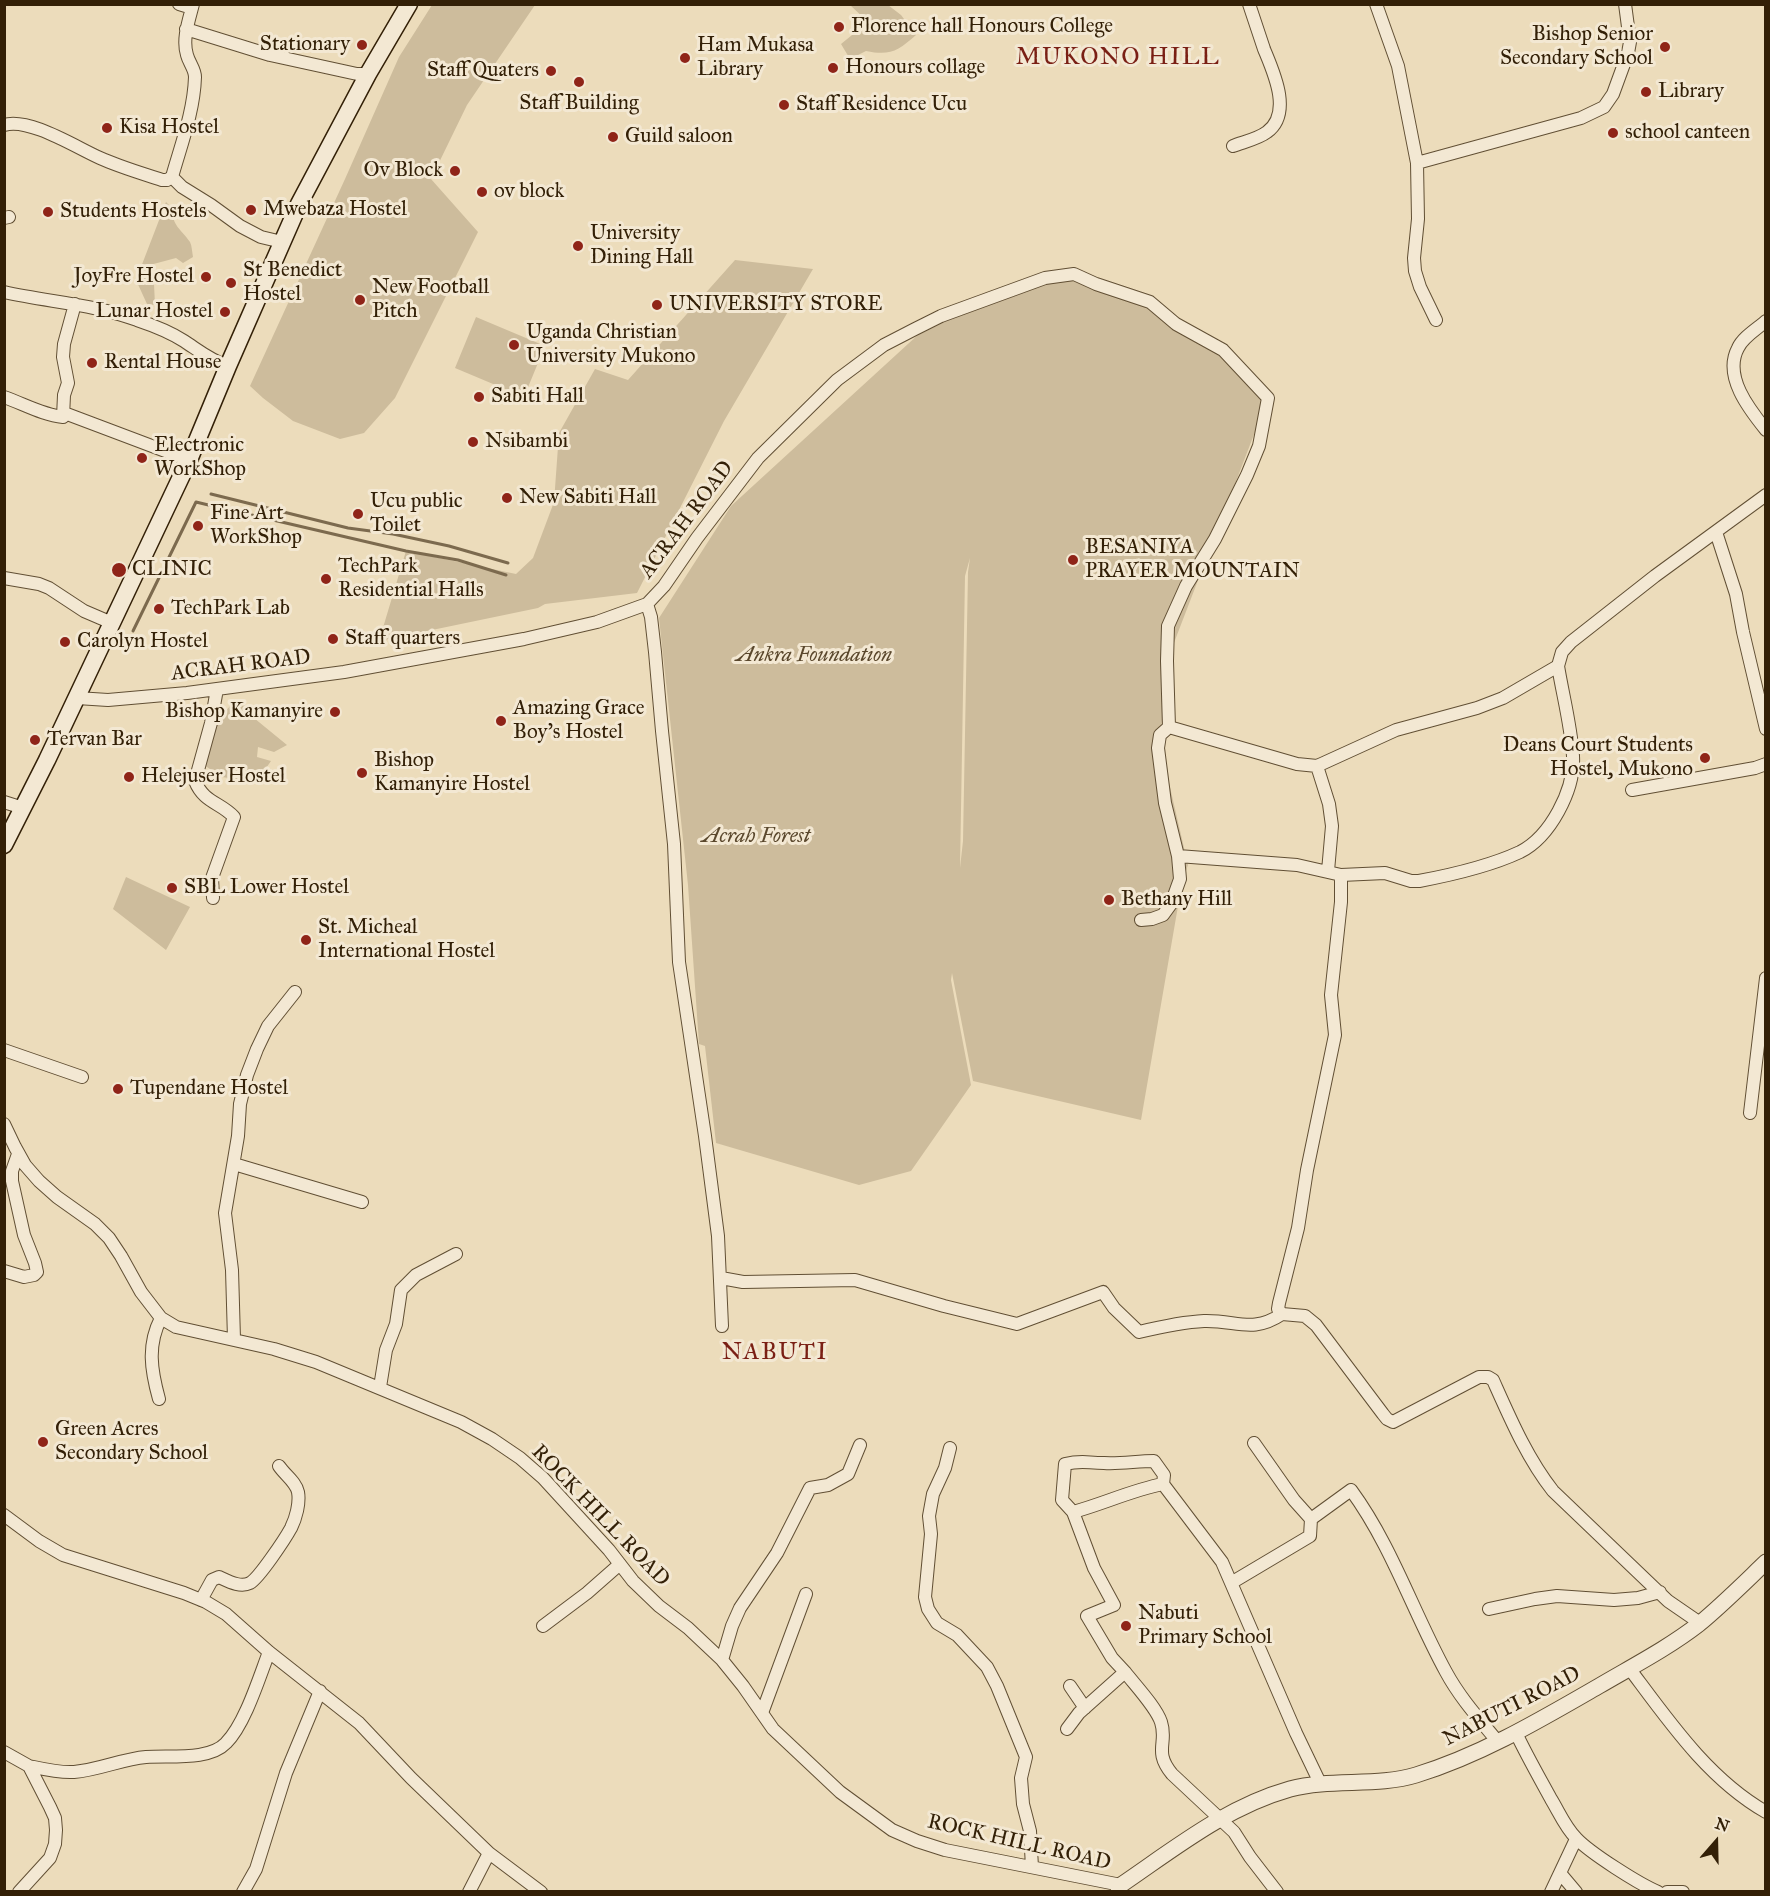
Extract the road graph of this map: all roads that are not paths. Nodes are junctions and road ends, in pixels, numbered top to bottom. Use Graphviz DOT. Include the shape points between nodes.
graph roads {
  1 [pos="179,4"];
  2 [pos="409,4"];
  3 [pos="1249,4"];
  4 [pos="1376,4"];
  5 [pos="1625,4"];
  6 [pos="192,6"];
  7 [pos="186,29"];
  8 [pos="368,74"];
  9 [pos="4,125"];
  10 [pos="1233,146"];
  11 [pos="1417,163"];
  12 [pos="172,177"];
  13 [pos="282,242"];
  14 [pos="4,292"];
  15 [pos="75,304"];
  16 [pos="1436,320"];
  17 [pos="1766,321"];
  18 [pos="228,366"];
  19 [pos="4,397"];
  20 [pos="63,417"];
  21 [pos="1766,430"];
  22 [pos="189,460"];
  23 [pos="1766,495"];
  24 [pos="1716,532"];
  25 [pos="4,578"];
  26 [pos="647,604"];
  27 [pos="112,623"];
  28 [pos="1558,666"];
  29 [pos="217,689"];
  30 [pos="77,698"];
  31 [pos="1169,727"];
  32 [pos="1766,729"];
  33 [pos="1766,764"];
  34 [pos="1317,766"];
  35 [pos="1632,790"];
  36 [pos="4,802"];
  37 [pos="23,808"];
  38 [pos="4,845"];
  39 [pos="1178,856"];
  40 [pos="1328,871"];
  41 [pos="1341,874"];
  42 [pos="213,898"];
  43 [pos="1141,920"];
  44 [pos="1766,978"];
  45 [pos="295,992"];
  46 [pos="4,1050"];
  47 [pos="82,1077"];
  48 [pos="1750,1113"];
  49 [pos="4,1124"];
  50 [pos="18,1154"];
  51 [pos="234,1164"];
  52 [pos="362,1202"];
  53 [pos="456,1254"];
  54 [pos="4,1271"];
  55 [pos="721,1278"];
  56 [pos="1282,1314"];
  57 [pos="161,1318"];
  58 [pos="722,1326"];
  59 [pos="234,1339"];
  60 [pos="380,1387"];
  61 [pos="159,1399"];
  62 [pos="1254,1443"];
  63 [pos="860,1445"];
  64 [pos="950,1448"];
  65 [pos="279,1466"];
  66 [pos="1163,1484"];
  67 [pos="1073,1512"];
  68 [pos="4,1515"];
  69 [pos="1311,1519"];
  70 [pos="1766,1562"];
  71 [pos="620,1564"];
  72 [pos="1231,1583"];
  73 [pos="1660,1592"];
  74 [pos="806,1594"];
  75 [pos="201,1600"];
  76 [pos="1490,1609"];
  77 [pos="1700,1623"];
  78 [pos="543,1626"];
  79 [pos="269,1652"];
  80 [pos="722,1660"];
  81 [pos="1629,1668"];
  82 [pos="1125,1672"];
  83 [pos="1070,1686"];
  84 [pos="320,1691"];
  85 [pos="1085,1708"];
  86 [pos="762,1713"];
  87 [pos="1067,1729"];
  88 [pos="1516,1733"];
  89 [pos="1498,1742"];
  90 [pos="4,1752"];
  91 [pos="29,1766"];
  92 [pos="1320,1783"];
  93 [pos="1766,1812"];
  94 [pos="1220,1819"];
  95 [pos="1576,1839"];
  96 [pos="489,1853"];
  97 [pos="1032,1867"];
  98 [pos="1560,1873"];
  99 [pos="1119,1888"];
  100 [pos="20,1892"];
  101 [pos="243,1892"];
  102 [pos="469,1892"];
  103 [pos="541,1892"];
  104 [pos="1277,1892"];
  105 [pos="1551,1892"];
  106 [pos="1576,1892"];
  107 [pos="1658,1892"];
  108 [pos="1667,1892"];
  109 [pos="1683,1892"];
  1 -- 6 [label="street"];
  2 -- 8 [label="main road"];
  3 -- 10 [label="street" via="1275,76 1279,108 1266,134"];
  4 -- 11 [label="street" via="1398,66"];
  5 -- 11 [label="street" via="1628,53 1604,107 1581,118"];
  6 -- 7 [label="street"];
  7 -- 8 [label="street" via="270,55"];
  7 -- 12 [label="street" via="186,53 195,73"];
  8 -- 13 [label="main road"];
  9 -- 12 [label="street" via="26,125 101,159 162,180"];
  11 -- 16 [label="street" via="1415,271"];
  12 -- 13 [label="street" via="182,188 249,232"];
  13 -- 18 [label="main road"];
  14 -- 15 [label="street"];
  15 -- 18 [label="street" via="154,327"];
  15 -- 20 [label="street" via="64,344 68,383"];
  17 -- 21 [label="street" via="1738,347 1734,361 1735,378 1750,410"];
  18 -- 22 [label="main road"];
  19 -- 20 [label="street"];
  20 -- 22 [label="street" via="67,414"];
  22 -- 27 [label="main road"];
  23 -- 24 [label="street"];
  24 -- 28 [label="street" via="1571,642 1562,652"];
  24 -- 32 [label="street" via="1736,594"];
  25 -- 27 [label="street" via="49,588 67,602"];
  26 -- 29 [label="street, ACRAH ROAD" via="597,622 524,639 333,674"];
  26 -- 31 [label="street, ACRAH ROAD" via="758,458 863,359 941,316 1045,278 1074,274 1150,302 1176,324 1223,350 1268,398 1259,446 1247,475 1168,626"];
  26 -- 55 [label="street" via="674,844 679,962"];
  27 -- 30 [label="main road"];
  28 -- 34 [label="street" via="1503,698 1396,730"];
  28 -- 41 [label="street" via="1572,767 1561,808 1531,844 1494,862 1419,881 1385,873"];
  29 -- 30 [label="street, ACRAH ROAD" via="108,700"];
  29 -- 42 [label="street" via="195,781 202,795 233,815 234,820 212,878"];
  30 -- 37 [label="main road"];
  31 -- 34 [label="street" via="1297,764"];
  31 -- 39 [label="street" via="1160,735 1158,748 1165,803"];
  33 -- 35 [label="street"];
  34 -- 40 [label="street" via="1331,815"];
  36 -- 37 [label="street"];
  37 -- 38 [label="main road"];
  39 -- 40 [label="street"];
  39 -- 43 [label="street" via="1180,879 1171,904 1163,915"];
  40 -- 41 [label="street"];
  41 -- 56 [label="street" via="1331,995 1335,1035 1298,1228 1279,1303"];
  44 -- 48 [label="street"];
  45 -- 51 [label="street" via="268,1026 256,1049 240,1104"];
  46 -- 47 [label="street"];
  49 -- 50 [label="street, ROCK HILL ROAD"];
  50 -- 54 [label="street" via="12,1181 37,1272 30,1277"];
  50 -- 57 [label="street, ROCK HILL ROAD" via="39,1181 109,1238"];
  51 -- 52 [label="street"];
  51 -- 59 [label="street" via="225,1213"];
  53 -- 60 [label="street" via="416,1275 401,1290"];
  55 -- 56 [label="street" via="743,1282 855,1280 1017,1324 1103,1292 1139,1332 1205,1321 1268,1323"];
  55 -- 58 [label="street"];
  56 -- 73 [label="street" via="1305,1316 1316,1325 1393,1422 1479,1377 1493,1380 1541,1476"];
  57 -- 59 [label="street, ROCK HILL ROAD" via="176,1327"];
  57 -- 61 [label="street" via="153,1333 152,1350 152,1375"];
  59 -- 60 [label="street, ROCK HILL ROAD" via="316,1362"];
  60 -- 71 [label="street, ROCK HILL ROAD" via="461,1422 520,1458 543,1478"];
  62 -- 69 [label="street"];
  63 -- 80 [label="street" via="848,1474 828,1485 810,1488 777,1553 740,1608"];
  64 -- 97 [label="street" via="929,1516 926,1603 937,1623 957,1635 987,1667 998,1686 1026,1757 1021,1778"];
  65 -- 75 [label="street" via="298,1492 299,1503 291,1527 258,1577 244,1585 219,1577 212,1580"];
  66 -- 67 [label="street"];
  66 -- 67 [label="street" via="1164,1475 1154,1461 1065,1464 1062,1500"];
  66 -- 72 [label="street" via="1222,1562"];
  67 -- 82 [label="street" via="1094,1568 1114,1605 1087,1616"];
  68 -- 75 [label="street" via="63,1555"];
  69 -- 72 [label="street" via="1310,1536"];
  69 -- 89 [label="street" via="1351,1490 1377,1530 1447,1674"];
  70 -- 77 [label="street, NABUTI ROAD"];
  71 -- 78 [label="street"];
  71 -- 80 [label="street, ROCK HILL ROAD" via="659,1606"];
  72 -- 92 [label="street"];
  73 -- 76 [label="street" via="1614,1600 1557,1596"];
  73 -- 77 [label="street"];
  74 -- 86 [label="street"];
  75 -- 79 [label="street" via="226,1614"];
  77 -- 81 [label="street, NABUTI ROAD"];
  79 -- 84 [label="street"];
  79 -- 91 [label="street" via="239,1724 225,1745 197,1755 144,1757 73,1772"];
  80 -- 86 [label="street, ROCK HILL ROAD"];
  81 -- 88 [label="street, NABUTI ROAD"];
  81 -- 93 [label="street" via="1700,1756 1727,1784"];
  82 -- 85 [label="street"];
  82 -- 94 [label="street" via="1161,1720 1164,1764"];
  83 -- 85 [label="street"];
  84 -- 96 [label="street" via="359,1723"];
  84 -- 101 [label="street" via="286,1773 256,1869"];
  85 -- 87 [label="street"];
  86 -- 97 [label="street, ROCK HILL ROAD" via="773,1729 840,1792 892,1830 945,1850"];
  88 -- 89 [label="street, NABUTI ROAD"];
  88 -- 95 [label="street"];
  89 -- 92 [label="street, NABUTI ROAD" via="1413,1776"];
  90 -- 91 [label="street"];
  91 -- 100 [label="street" via="55,1818 56,1844 50,1858"];
  92 -- 94 [label="street, NABUTI ROAD" via="1289,1790"];
  94 -- 99 [label="street, NABUTI ROAD"];
  94 -- 104 [label="street" via="1234,1832"];
  95 -- 98 [label="street"];
  95 -- 107 [label="street"];
  96 -- 102 [label="street"];
  96 -- 103 [label="street"];
  97 -- 99 [label="street, ROCK HILL ROAD"];
  98 -- 105 [label="street"];
  98 -- 106 [label="street"];
  108 -- 109 [label="street"];
}
